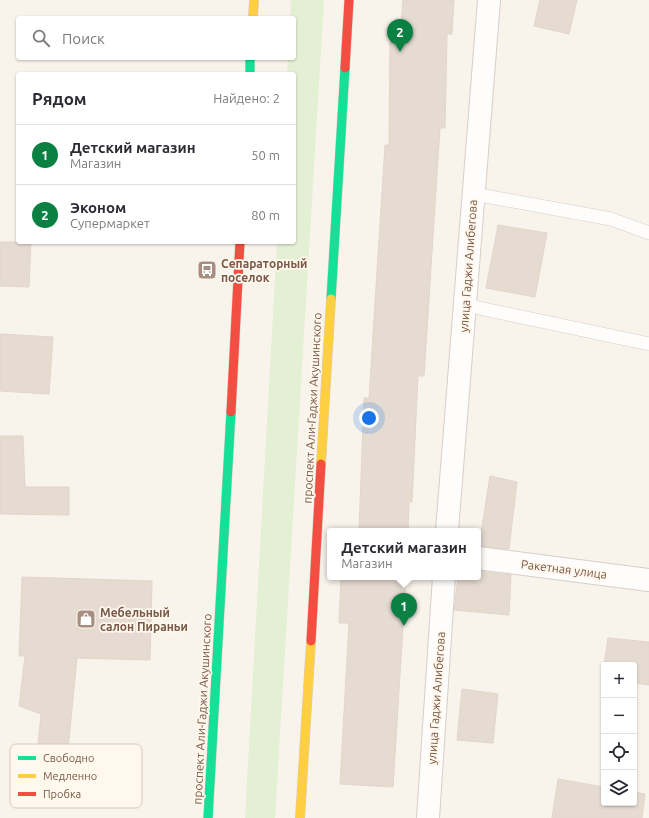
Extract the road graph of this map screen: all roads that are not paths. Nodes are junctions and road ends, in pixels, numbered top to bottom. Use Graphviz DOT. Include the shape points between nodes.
graph roads {
  1 [pos="254,0"];
  2 [pos="349,0"];
  3 [pos="489,0"];
  4 [pos="253,16"];
  5 [pos="250,60"];
  6 [pos="250,72"];
  7 [pos="474,194"];
  8 [pos="649,233"];
  9 [pos="240,244"];
  10 [pos="465,305"];
  11 [pos="649,344"];
  12 [pos="447,528"];
  13 [pos="481,558"];
  14 [pos="444,580"];
  15 [pos="649,580"];
  16 [pos="208,818"];
  17 [pos="300,818"];
  18 [pos="428,818"];
  1 -- 4 [label="main road"];
  2 -- 17 [label="main road, проспект Али-Гаджи Акушинского"];
  3 -- 7 [label="street, улица Гаджи Алибегова"];
  5 -- 6 [label="main road"];
  7 -- 8 [label="lane" via="611,219"];
  7 -- 10 [label="street, улица Гаджи Алибегова"];
  9 -- 16 [label="main road, проспект Али-Гаджи Акушинского"];
  10 -- 11 [label="lane"];
  10 -- 12 [label="street, улица Гаджи Алибегова"];
  13 -- 15 [label="street, Ракетная улица"];
  14 -- 18 [label="street, улица Гаджи Алибегова"];
}
